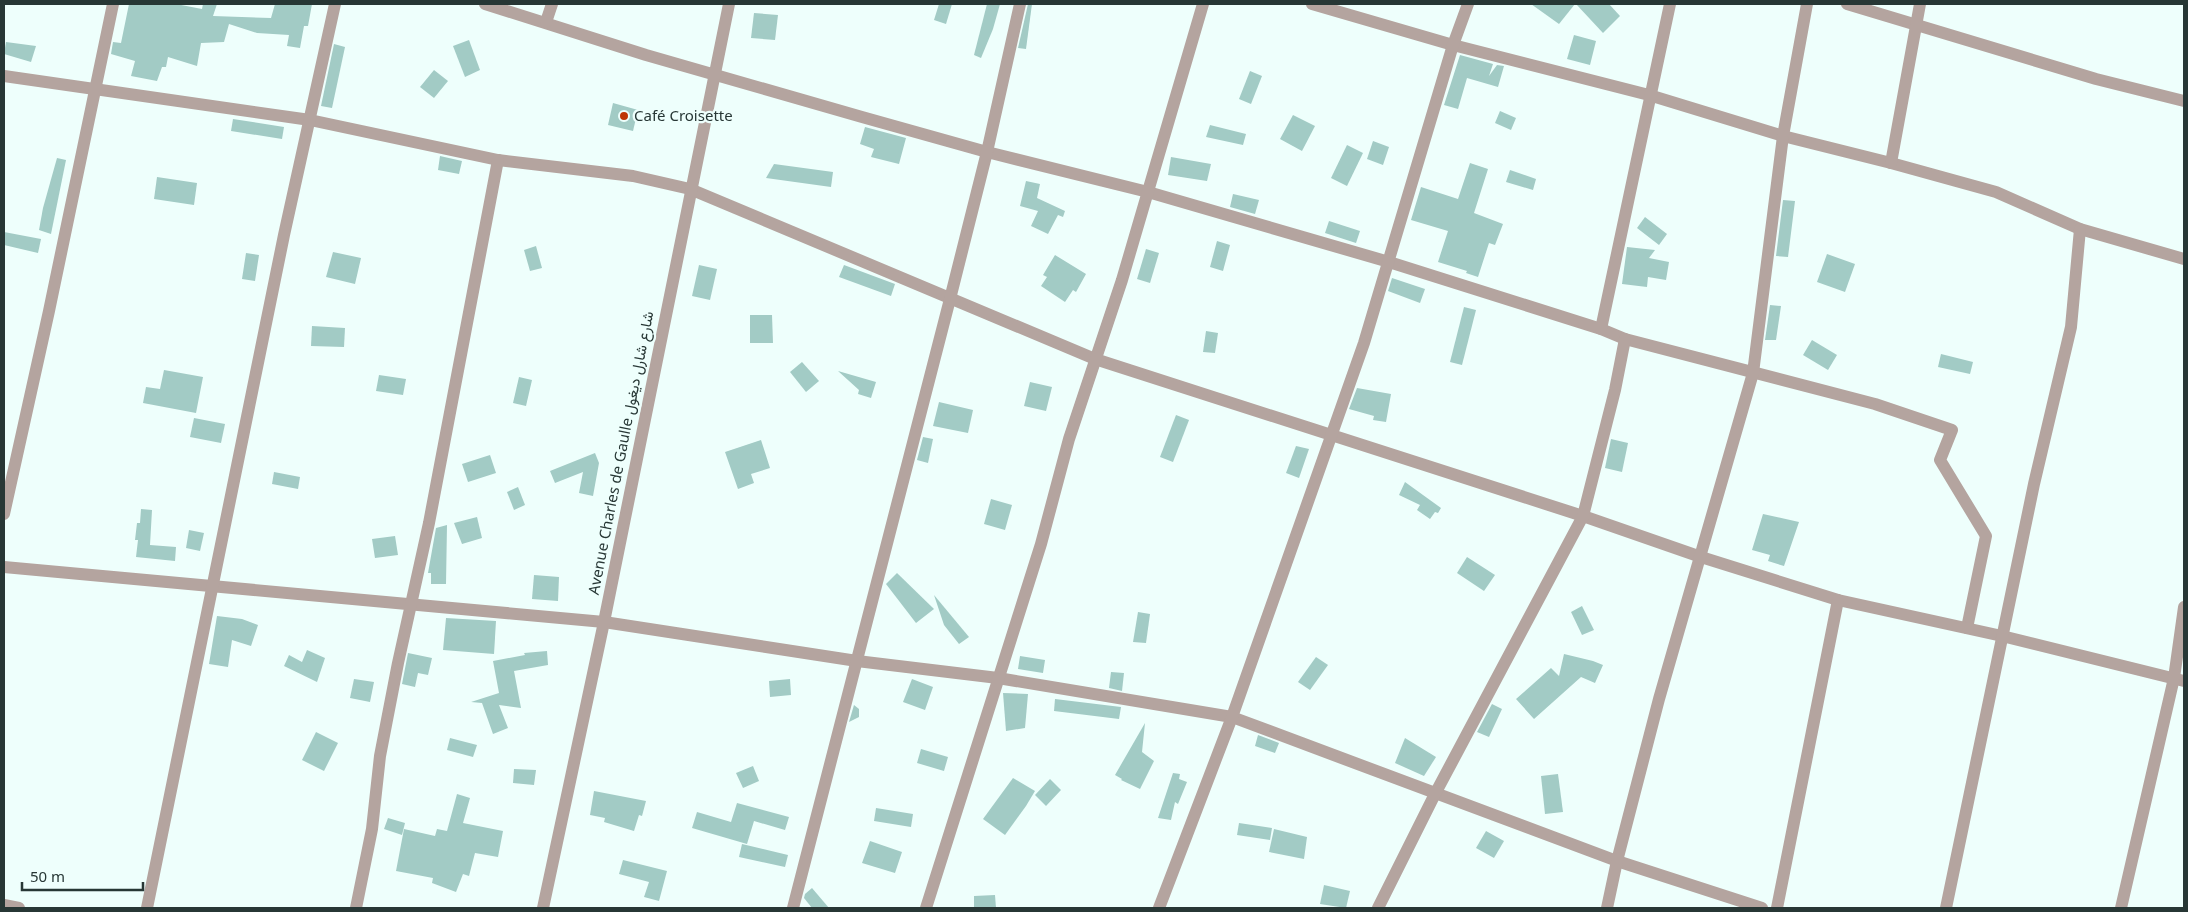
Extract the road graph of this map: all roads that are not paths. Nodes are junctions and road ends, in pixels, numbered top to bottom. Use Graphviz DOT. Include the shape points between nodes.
graph roads {
  1 [pos="113,4"];
  2 [pos="335,4"];
  3 [pos="485,4"];
  4 [pos="552,4"];
  5 [pos="729,4"];
  6 [pos="1020,4"];
  7 [pos="1203,4"];
  8 [pos="1312,4"];
  9 [pos="1468,4"];
  10 [pos="1670,4"];
  11 [pos="1807,4"];
  12 [pos="1847,4"];
  13 [pos="1920,4"];
  14 [pos="546,22"];
  15 [pos="1916,24"];
  16 [pos="1453,45"];
  17 [pos="714,75"];
  18 [pos="4,76"];
  19 [pos="96,90"];
  20 [pos="1650,95"];
  21 [pos="2184,101"];
  22 [pos="310,120"];
  23 [pos="1784,136"];
  24 [pos="987,152"];
  25 [pos="498,160"];
  26 [pos="1891,163"];
  27 [pos="690,189"];
  28 [pos="1148,192"];
  29 [pos="2080,230"];
  30 [pos="2184,259"];
  31 [pos="1389,262"];
  32 [pos="950,299"];
  33 [pos="1601,329"];
  34 [pos="1625,339"];
  35 [pos="1095,359"];
  36 [pos="1753,373"];
  37 [pos="1333,434"];
  38 [pos="4,514"];
  39 [pos="1583,516"];
  40 [pos="1701,557"];
  41 [pos="4,567"];
  42 [pos="213,587"];
  43 [pos="1838,600"];
  44 [pos="410,604"];
  45 [pos="2184,607"];
  46 [pos="604,622"];
  47 [pos="1967,628"];
  48 [pos="2002,636"];
  49 [pos="857,661"];
  50 [pos="998,678"];
  51 [pos="2179,679"];
  52 [pos="1232,716"];
  53 [pos="1435,794"];
  54 [pos="1617,861"];
  55 [pos="4,905"];
  56 [pos="19,908"];
  57 [pos="147,908"];
  58 [pos="356,908"];
  59 [pos="543,908"];
  60 [pos="793,908"];
  61 [pos="926,908"];
  62 [pos="1159,908"];
  63 [pos="1378,908"];
  64 [pos="1607,908"];
  65 [pos="1762,908"];
  66 [pos="1777,908"];
  67 [pos="1946,908"];
  68 [pos="2121,908"];
  1 -- 19 [label="street"];
  2 -- 22 [label="street"];
  3 -- 14 [label="street"];
  4 -- 14 [label="street"];
  5 -- 17 [label="street, Avenue Charles de Gaulle شارع شارل ديغول"];
  6 -- 24 [label="street"];
  7 -- 28 [label="street"];
  8 -- 16 [label="street"];
  9 -- 16 [label="street"];
  10 -- 20 [label="street"];
  11 -- 23 [label="street"];
  12 -- 15 [label="street"];
  13 -- 15 [label="street"];
  14 -- 17 [label="street"];
  15 -- 21 [label="street" via="2096,79"];
  15 -- 26 [label="street"];
  16 -- 20 [label="street"];
  16 -- 31 [label="street"];
  17 -- 24 [label="street"];
  17 -- 27 [label="street, Avenue Charles de Gaulle شارع شارل ديغول"];
  18 -- 19 [label="street"];
  19 -- 22 [label="street"];
  19 -- 38 [label="street"];
  20 -- 23 [label="street"];
  20 -- 33 [label="street"];
  22 -- 25 [label="street"];
  22 -- 42 [label="street"];
  23 -- 26 [label="street"];
  23 -- 36 [label="street"];
  24 -- 28 [label="street"];
  24 -- 32 [label="street"];
  25 -- 27 [label="street" via="633,176"];
  25 -- 44 [label="street" via="431,514"];
  26 -- 29 [label="street" via="1996,192"];
  27 -- 32 [label="street"];
  27 -- 46 [label="street, Avenue Charles de Gaulle شارع شارل ديغول"];
  28 -- 31 [label="street"];
  28 -- 35 [label="street"];
  29 -- 30 [label="street"];
  29 -- 48 [label="street" via="2071,327"];
  31 -- 33 [label="street"];
  31 -- 37 [label="street"];
  32 -- 35 [label="street"];
  32 -- 49 [label="street"];
  33 -- 34 [label="street"];
  34 -- 36 [label="street"];
  34 -- 39 [label="street"];
  35 -- 37 [label="street"];
  35 -- 50 [label="street"];
  36 -- 40 [label="street"];
  36 -- 47 [label="street" via="1875,404 1952,430 1940,460 1986,536"];
  37 -- 39 [label="street"];
  37 -- 52 [label="street"];
  39 -- 40 [label="street"];
  39 -- 53 [label="street"];
  40 -- 43 [label="street"];
  40 -- 54 [label="street" via="1659,699"];
  41 -- 42 [label="street"];
  42 -- 44 [label="street"];
  42 -- 57 [label="street"];
  43 -- 47 [label="street"];
  43 -- 66 [label="street"];
  44 -- 46 [label="street"];
  44 -- 58 [label="street" via="380,756 372,829"];
  45 -- 51 [label="street"];
  46 -- 49 [label="street"];
  46 -- 59 [label="street, Avenue Charles de Gaulle شارع شارل ديغول"];
  47 -- 48 [label="street"];
  48 -- 51 [label="street"];
  48 -- 67 [label="street"];
  49 -- 50 [label="street"];
  49 -- 60 [label="street"];
  50 -- 52 [label="street"];
  50 -- 61 [label="street"];
  51 -- 68 [label="street"];
  52 -- 53 [label="street"];
  52 -- 62 [label="street"];
  53 -- 54 [label="street"];
  53 -- 63 [label="street"];
  54 -- 64 [label="street"];
  54 -- 65 [label="street"];
  55 -- 56 [label="street"];
}
